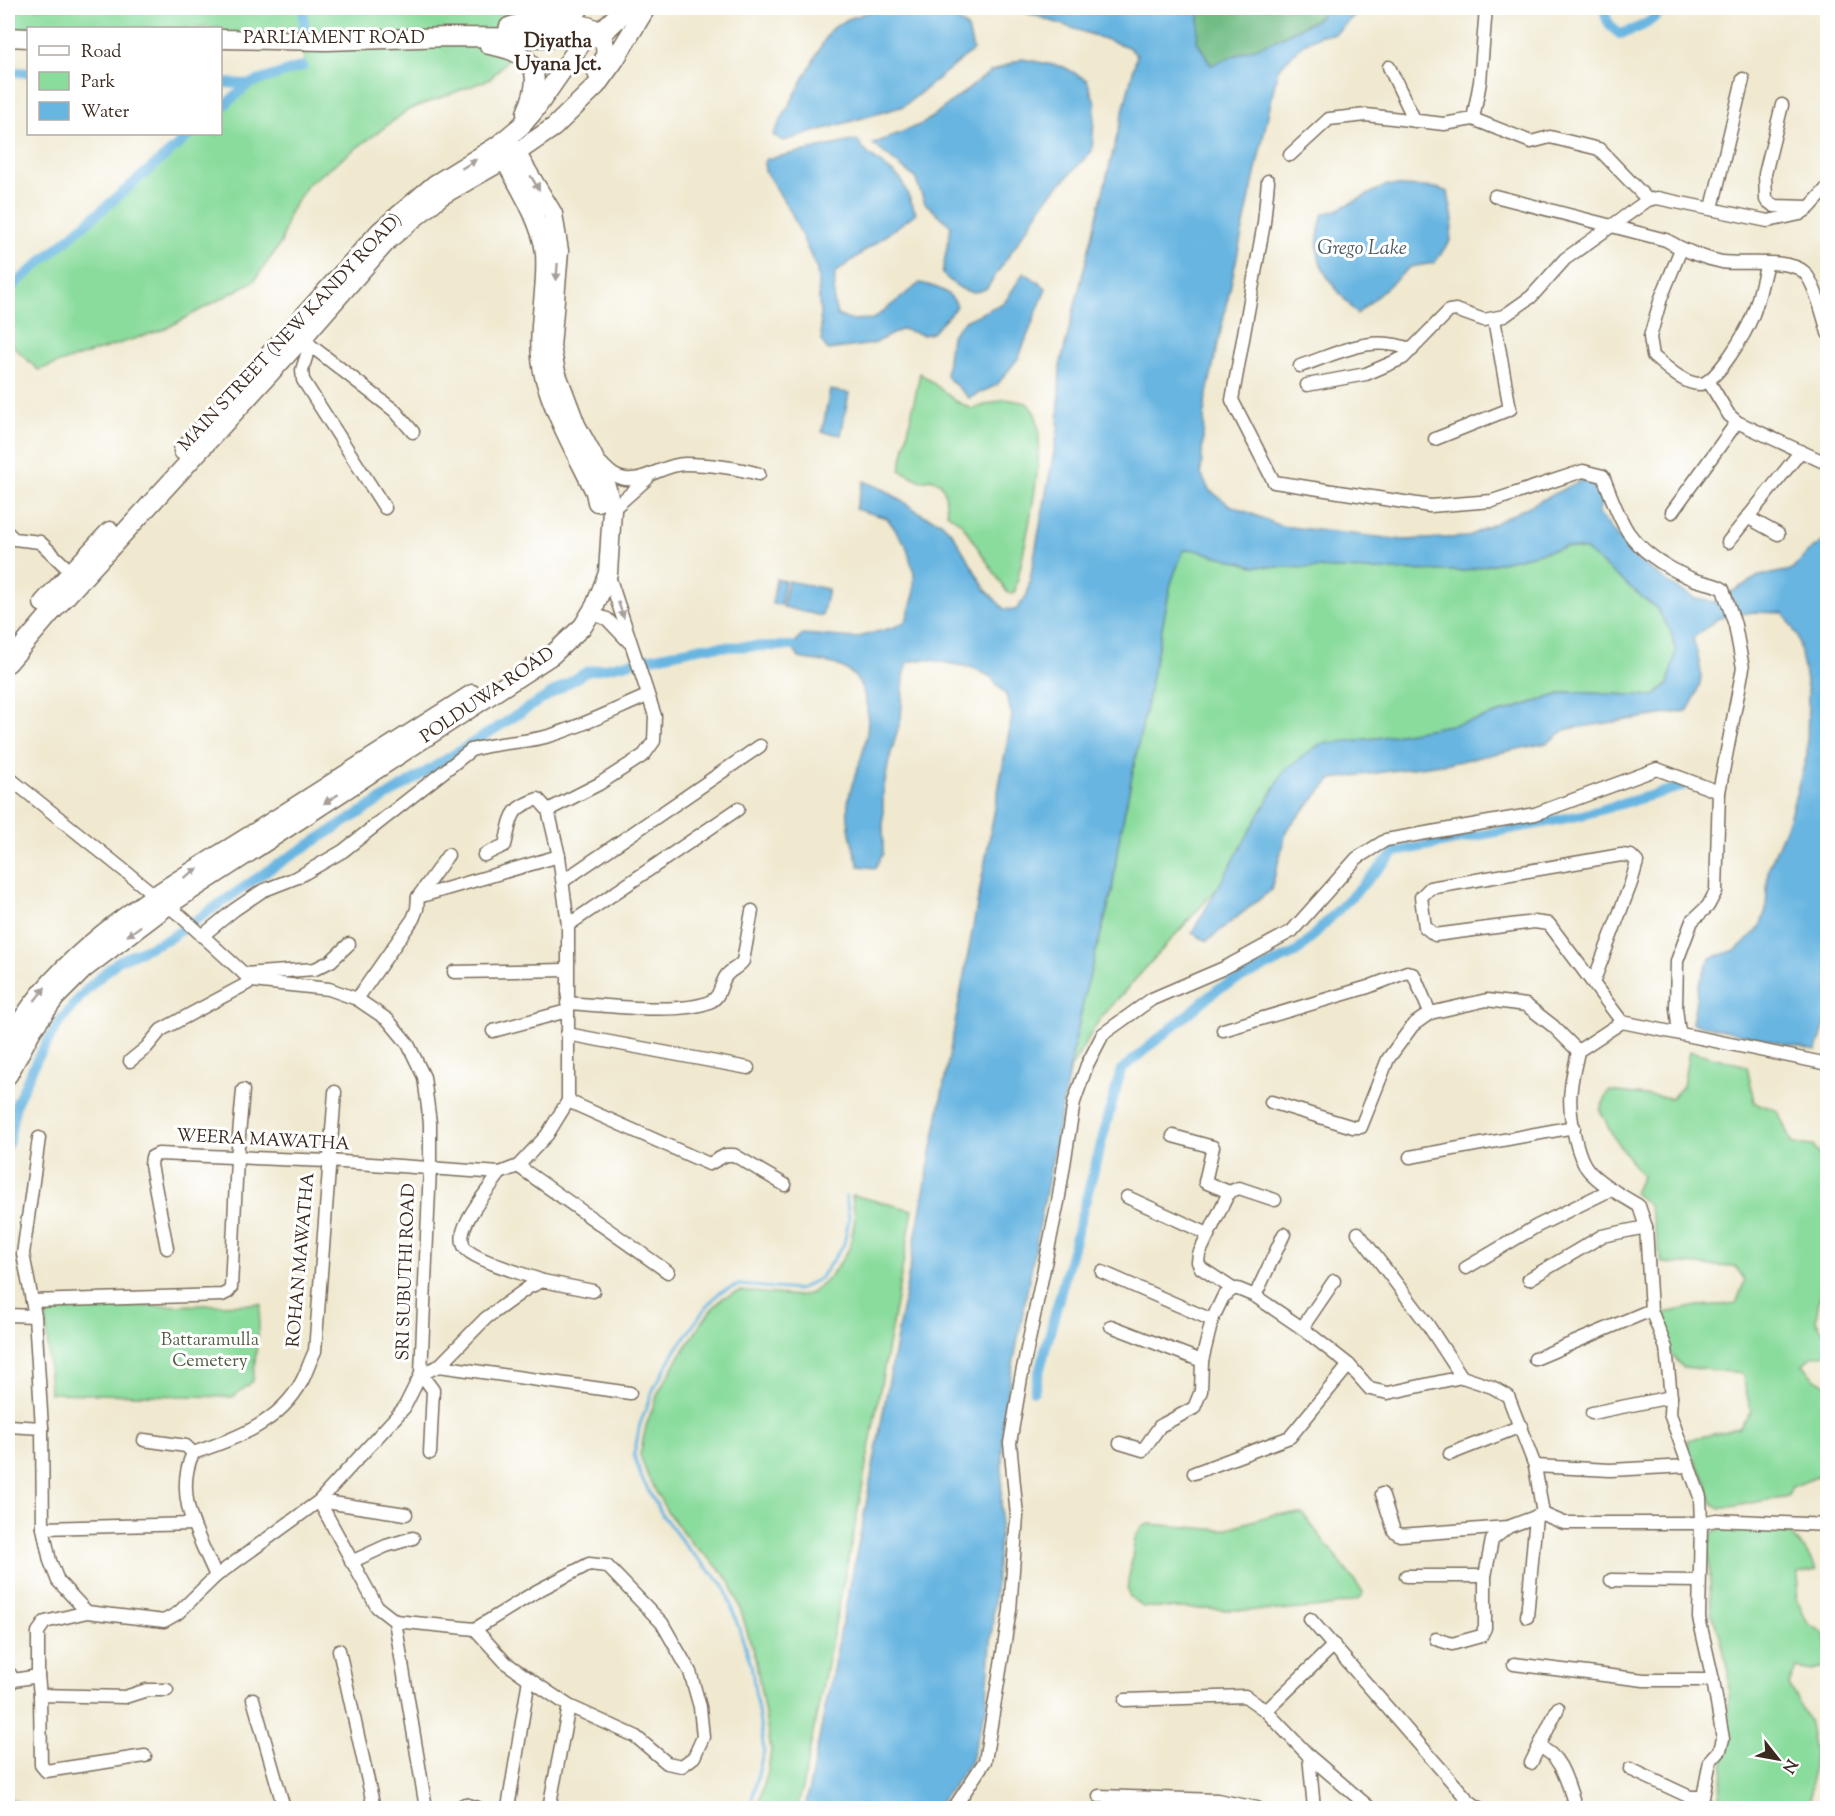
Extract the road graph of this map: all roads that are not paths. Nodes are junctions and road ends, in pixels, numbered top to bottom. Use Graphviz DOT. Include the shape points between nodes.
graph roads {
  1 [pos="578,8"];
  2 [pos="607,8"];
  3 [pos="627,8"];
  4 [pos="646,8"];
  5 [pos="1486,8"];
  6 [pos="510,28"];
  7 [pos="593,33"];
  8 [pos="8,37"];
  9 [pos="448,37"];
  10 [pos="27,38"];
  11 [pos="222,39"];
  12 [pos="1389,67"];
  13 [pos="1743,78"];
  14 [pos="1782,105"];
  15 [pos="569,113"];
  16 [pos="1473,119"];
  17 [pos="1415,122"];
  18 [pos="509,144"];
  19 [pos="1290,155"];
  20 [pos="1268,181"];
  21 [pos="1827,187"];
  22 [pos="1495,196"];
  23 [pos="1648,200"];
  24 [pos="1810,207"];
  25 [pos="1712,208"];
  26 [pos="1614,225"];
  27 [pos="1681,249"];
  28 [pos="1767,263"];
  29 [pos="1494,319"];
  30 [pos="1827,333"];
  31 [pos="308,340"];
  32 [pos="1412,350"];
  33 [pos="1300,366"];
  34 [pos="1709,382"];
  35 [pos="1306,385"];
  36 [pos="1737,422"];
  37 [pos="413,432"];
  38 [pos="1435,439"];
  39 [pos="1801,451"];
  40 [pos="593,456"];
  41 [pos="1827,464"];
  42 [pos="660,469"];
  43 [pos="759,474"];
  44 [pos="635,480"];
  45 [pos="601,491"];
  46 [pos="385,507"];
  47 [pos="612,510"];
  48 [pos="1672,512"];
  49 [pos="1747,517"];
  50 [pos="8,533"];
  51 [pos="1778,534"];
  52 [pos="1728,542"];
  53 [pos="71,572"];
  54 [pos="608,573"];
  55 [pos="590,613"];
  56 [pos="8,643"];
  57 [pos="634,648"];
  58 [pos="8,663"];
  59 [pos="647,696"];
  60 [pos="760,746"];
  61 [pos="8,777"];
  62 [pos="1719,792"];
  63 [pos="738,809"];
  64 [pos="548,810"];
  65 [pos="448,855"];
  66 [pos="484,855"];
  67 [pos="559,856"];
  68 [pos="563,881"];
  69 [pos="418,897"];
  70 [pos="161,901"];
  71 [pos="752,911"];
  72 [pos="568,925"];
  73 [pos="199,934"];
  74 [pos="349,944"];
  75 [pos="566,970"];
  76 [pos="454,972"];
  77 [pos="248,977"];
  78 [pos="1593,983"];
  79 [pos="357,999"];
  80 [pos="567,1007"];
  81 [pos="1430,1013"];
  82 [pos="1622,1022"];
  83 [pos="1223,1030"];
  84 [pos="493,1031"];
  85 [pos="1679,1033"];
  86 [pos="567,1034"];
  87 [pos="8,1043"];
  88 [pos="1578,1051"];
  89 [pos="130,1061"];
  90 [pos="1827,1064"];
  91 [pos="748,1068"];
  92 [pos="8,1075"];
  93 [pos="243,1090"];
  94 [pos="335,1092"];
  95 [pos="568,1101"];
  96 [pos="1271,1102"];
  97 [pos="1574,1127"];
  98 [pos="1173,1136"];
  99 [pos="39,1138"];
  100 [pos="1410,1157"];
  101 [pos="237,1158"];
  102 [pos="328,1161"];
  103 [pos="518,1166"];
  104 [pos="430,1167"];
  105 [pos="500,1173"];
  106 [pos="785,1185"];
  107 [pos="1612,1189"];
  108 [pos="1229,1192"];
  109 [pos="1127,1197"];
  110 [pos="1275,1200"];
  111 [pos="1646,1227"];
  112 [pos="1358,1233"];
  113 [pos="1208,1234"];
  114 [pos="1284,1234"];
  115 [pos="167,1248"];
  116 [pos="1466,1268"];
  117 [pos="668,1272"];
  118 [pos="1102,1272"];
  119 [pos="1529,1279"];
  120 [pos="543,1281"];
  121 [pos="1334,1281"];
  122 [pos="1233,1289"];
  123 [pos="593,1291"];
  124 [pos="1255,1296"];
  125 [pos="32,1301"];
  126 [pos="1651,1310"];
  127 [pos="8,1315"];
  128 [pos="35,1316"];
  129 [pos="1212,1320"];
  130 [pos="1111,1326"];
  131 [pos="1302,1328"];
  132 [pos="1535,1359"];
  133 [pos="1202,1361"];
  134 [pos="1348,1365"];
  135 [pos="439,1366"];
  136 [pos="421,1374"];
  137 [pos="1462,1377"];
  138 [pos="630,1393"];
  139 [pos="1671,1397"];
  140 [pos="1592,1413"];
  141 [pos="8,1426"];
  142 [pos="1521,1426"];
  143 [pos="42,1428"];
  144 [pos="144,1440"];
  145 [pos="1120,1443"];
  146 [pos="193,1453"];
  147 [pos="430,1453"];
  148 [pos="1450,1454"];
  149 [pos="1535,1466"];
  150 [pos="1688,1466"];
  151 [pos="1194,1473"];
  152 [pos="1382,1494"];
  153 [pos="319,1501"];
  154 [pos="406,1514"];
  155 [pos="1540,1515"];
  156 [pos="1701,1523"];
  157 [pos="193,1524"];
  158 [pos="1827,1525"];
  159 [pos="1508,1527"];
  160 [pos="43,1528"];
  161 [pos="413,1538"];
  162 [pos="351,1562"];
  163 [pos="216,1576"];
  164 [pos="1406,1576"];
  165 [pos="1485,1576"];
  166 [pos="1611,1580"];
  167 [pos="1699,1581"];
  168 [pos="87,1612"];
  169 [pos="1527,1617"];
  170 [pos="1310,1619"];
  171 [pos="395,1622"];
  172 [pos="475,1629"];
  173 [pos="1436,1639"];
  174 [pos="1334,1645"];
  175 [pos="339,1650"];
  176 [pos="1514,1664"];
  177 [pos="38,1676"];
  178 [pos="8,1679"];
  179 [pos="529,1679"];
  180 [pos="1713,1680"];
  181 [pos="166,1690"];
  182 [pos="40,1695"];
  183 [pos="253,1699"];
  184 [pos="1125,1700"];
  185 [pos="569,1706"];
  186 [pos="1558,1708"];
  187 [pos="1266,1711"];
  188 [pos="1539,1747"];
  189 [pos="145,1756"];
  190 [pos="1309,1756"];
  191 [pos="1531,1762"];
  192 [pos="1630,1769"];
  193 [pos="1099,1796"];
  194 [pos="1465,1804"];
  195 [pos="284,1809"];
  196 [pos="374,1809"];
  197 [pos="426,1809"];
  198 [pos="458,1809"];
  199 [pos="478,1809"];
  200 [pos="508,1809"];
  201 [pos="549,1809"];
  202 [pos="954,1809"];
  203 [pos="1257,1809"];
  204 [pos="1314,1809"];
  205 [pos="1370,1809"];
  206 [pos="1479,1809"];
  207 [pos="1576,1809"];
  1 -- 6 [label="highway"];
  2 -- 7 [label="highway"];
  3 -- 7 [label="highway"];
  4 -- 15 [label="main road" via="596,86"];
  5 -- 16 [label="street"];
  6 -- 7 [label="main road, PARLIAMENT ROAD" via="577,23"];
  6 -- 9 [label="main road, PARLIAMENT ROAD"];
  7 -- 9 [label="main road, PARLIAMENT ROAD"];
  7 -- 15 [label="main road" via="604,40 602,67"];
  7 -- 18 [label="main road, MAIN STREET (NEW KANDY ROAD)"];
  8 -- 10 [label="main road"];
  9 -- 11 [label="main road, PARLIAMENT ROAD"];
  9 -- 18 [label="main road" via="506,48 526,58 533,70 535,87"];
  12 -- 17 [label="street"];
  13 -- 25 [label="street"];
  14 -- 24 [label="street" via="1766,174 1766,200 1774,206"];
  15 -- 18 [label="main road, MAIN STREET (NEW KANDY ROAD)" via="554,127"];
  16 -- 17 [label="street" via="1444,124"];
  16 -- 23 [label="street" via="1531,142 1550,137 1599,149"];
  17 -- 19 [label="street" via="1366,115 1329,118"];
  18 -- 31 [label="main road, MAIN STREET (NEW KANDY ROAD)" via="388,240"];
  18 -- 40 [label="main road, POLDUWA ROAD, one-way" via="553,214 558,251 554,364 576,425"];
  18 -- 45 [label="main road, POLDUWA ROAD" via="545,254 540,348 544,375 556,411"];
  53 -- 18 [label="main road, MAIN STREET (NEW KANDY ROAD), one-way" via="380,231 434,185"];
  20 -- 62 [label="street" via="1232,400 1274,482 1430,506 1492,501 1583,471 1603,476 1628,532 1652,556 1697,582 1723,589 1743,668"];
  21 -- 24 [label="street"];
  22 -- 26 [label="street"];
  23 -- 25 [label="street" via="1657,198"];
  23 -- 26 [label="street"];
  24 -- 25 [label="street" via="1800,214 1768,221"];
  26 -- 27 [label="street" via="1666,240"];
  26 -- 29 [label="street" via="1565,259 1531,297"];
  27 -- 28 [label="street" via="1722,261"];
  27 -- 34 [label="street" via="1650,337 1653,356 1676,375 1698,384"];
  28 -- 30 [label="street" via="1795,267 1805,273 1823,310"];
  28 -- 34 [label="street" via="1752,318 1720,372"];
  29 -- 32 [label="street" via="1449,311"];
  29 -- 38 [label="street" via="1510,409"];
  31 -- 37 [label="street" via="395,411"];
  31 -- 46 [label="street" via="303,380"];
  31 -- 58 [label="main road, MAIN STREET (NEW KANDY ROAD)"];
  32 -- 33 [label="street" via="1397,344 1366,343"];
  32 -- 35 [label="street" via="1366,374"];
  34 -- 36 [label="street"];
  36 -- 39 [label="street"];
  36 -- 48 [label="street"];
  39 -- 41 [label="street"];
  39 -- 49 [label="street"];
  40 -- 44 [label="street" via="615,476"];
  40 -- 45 [label="main road, POLDUWA ROAD"];
  42 -- 43 [label="street" via="684,464"];
  42 -- 44 [label="street"];
  42 -- 47 [label="street"];
  44 -- 45 [label="street"];
  45 -- 47 [label="main road, POLDUWA ROAD"];
  70 -- 45 [label="main road, POLDUWA ROAD, one-way" via="545,645 573,618 597,570"];
  47 -- 54 [label="main road, POLDUWA ROAD"];
  49 -- 51 [label="street"];
  49 -- 52 [label="street"];
  50 -- 53 [label="street" via="14,539 40,542"];
  53 -- 56 [label="main road, MAIN STREET (NEW KANDY ROAD)"];
  54 -- 55 [label="main road, POLDUWA ROAD"];
  54 -- 57 [label="street, one-way"];
  55 -- 57 [label="street" via="607,619"];
  55 -- 70 [label="main road, POLDUWA ROAD, one-way" via="583,626 552,655"];
  57 -- 59 [label="street"];
  59 -- 64 [label="street" via="655,716 654,741 644,755"];
  59 -- 73 [label="street" via="546,737 471,750 343,851 298,877 262,891"];
  60 -- 68 [label="street"];
  61 -- 70 [label="street"];
  62 -- 85 [label="street" via="1716,891 1708,906 1692,921 1677,961"];
  62 -- 202 [label="street" via="1657,770 1536,814 1386,840 1357,858 1292,931 1224,968 1152,999 1104,1034 1087,1065 1074,1102 1010,1443 1017,1516 1010,1610 985,1761"];
  63 -- 72 [label="street"];
  64 -- 66 [label="street" via="538,799 521,804 513,815 505,845"];
  64 -- 67 [label="street"];
  65 -- 69 [label="street"];
  67 -- 68 [label="street"];
  67 -- 69 [label="street"];
  68 -- 72 [label="street"];
  69 -- 79 [label="street" via="413,919"];
  70 -- 73 [label="street"];
  87 -- 70 [label="main road, POLDUWA ROAD, one-way" via="44,988 75,957"];
  70 -- 92 [label="main road, POLDUWA ROAD, one-way" via="56,998 32,1030"];
  71 -- 80 [label="street" via="743,961 728,973 710,1002 680,1008"];
  72 -- 75 [label="street"];
  73 -- 77 [label="street"];
  74 -- 77 [label="street" via="331,962 315,969"];
  75 -- 76 [label="street"];
  75 -- 80 [label="street"];
  77 -- 79 [label="street, SRI SUBUTHI ROAD" via="329,989"];
  77 -- 89 [label="street" via="161,1030"];
  78 -- 78 [label="street" via="1631,883 1637,862 1631,856 1431,888 1421,897 1425,927 1435,935 1534,922 1549,924"];
  78 -- 82 [label="street"];
  79 -- 104 [label="street, SRI SUBUTHI ROAD" via="388,1020 408,1044 424,1077"];
  80 -- 84 [label="street"];
  80 -- 86 [label="street"];
  81 -- 83 [label="street" via="1414,975 1407,972"];
  81 -- 88 [label="street" via="1487,1000 1526,1005"];
  81 -- 96 [label="street" via="1413,1024 1388,1059 1361,1127"];
  82 -- 85 [label="street"];
  82 -- 88 [label="street"];
  85 -- 90 [label="street"];
  86 -- 91 [label="street"];
  86 -- 95 [label="street"];
  88 -- 97 [label="street" via="1570,1090"];
  93 -- 101 [label="street"];
  94 -- 102 [label="street, ROHAN MAWATHA"];
  95 -- 103 [label="street" via="547,1135"];
  95 -- 106 [label="street" via="709,1164 734,1155"];
  97 -- 100 [label="street"];
  97 -- 107 [label="street" via="1582,1160 1589,1171"];
  98 -- 108 [label="street" via="1213,1147 1205,1182"];
  99 -- 125 [label="street" via="23,1254"];
  101 -- 102 [label="street, WEERA MAWATHA"];
  101 -- 115 [label="street, WEERA MAWATHA" via="158,1154 152,1157"];
  101 -- 125 [label="street" via="228,1292"];
  102 -- 104 [label="street, WEERA MAWATHA"];
  102 -- 146 [label="street, ROHAN MAWATHA" via="315,1351 302,1381 288,1402 259,1426"];
  103 -- 105 [label="street"];
  103 -- 117 [label="street"];
  104 -- 105 [label="street, WEERA MAWATHA"];
  104 -- 136 [label="street, SRI SUBUTHI ROAD"];
  105 -- 120 [label="street" via="468,1220 462,1233 464,1245 478,1256"];
  107 -- 111 [label="street" via="1640,1206"];
  107 -- 116 [label="street" via="1537,1226"];
  108 -- 110 [label="street" via="1239,1188"];
  108 -- 113 [label="street"];
  109 -- 113 [label="street"];
  111 -- 119 [label="street" via="1602,1236"];
  111 -- 126 [label="street"];
  112 -- 137 [label="street" via="1428,1324"];
  113 -- 122 [label="street" via="1198,1262"];
  114 -- 124 [label="street"];
  118 -- 129 [label="street"];
  120 -- 123 [label="street"];
  120 -- 135 [label="street" via="486,1318"];
  121 -- 131 [label="street"];
  122 -- 124 [label="street"];
  122 -- 129 [label="street"];
  124 -- 131 [label="street"];
  125 -- 128 [label="street"];
  126 -- 132 [label="street"];
  126 -- 139 [label="street" via="1666,1347"];
  127 -- 128 [label="street"];
  128 -- 143 [label="street"];
  129 -- 133 [label="street"];
  130 -- 133 [label="street"];
  131 -- 134 [label="street"];
  133 -- 145 [label="street" via="1201,1391 1194,1408 1160,1426 1143,1450"];
  134 -- 137 [label="street" via="1370,1389 1388,1393"];
  134 -- 151 [label="street" via="1290,1437"];
  135 -- 136 [label="street"];
  135 -- 138 [label="street"];
  136 -- 147 [label="street" via="433,1390"];
  136 -- 153 [label="street, SRI SUBUTHI ROAD" via="404,1408"];
  137 -- 142 [label="street" via="1508,1396"];
  139 -- 140 [label="street"];
  139 -- 150 [label="street" via="1670,1414"];
  141 -- 143 [label="street"];
  142 -- 148 [label="street"];
  142 -- 149 [label="street"];
  143 -- 160 [label="street"];
  144 -- 146 [label="street" via="186,1446"];
  146 -- 157 [label="street" via="185,1495"];
  149 -- 150 [label="street" via="1610,1470"];
  149 -- 155 [label="street"];
  150 -- 156 [label="street" via="1700,1497"];
  152 -- 159 [label="street" via="1394,1531 1400,1535"];
  153 -- 154 [label="street"];
  153 -- 162 [label="street"];
  153 -- 163 [label="street, SRI SUBUTHI ROAD"];
  155 -- 156 [label="street" via="1564,1523"];
  155 -- 159 [label="street"];
  155 -- 169 [label="street"];
  156 -- 158 [label="street" via="1716,1520"];
  156 -- 167 [label="street"];
  157 -- 160 [label="street"];
  157 -- 163 [label="street"];
  159 -- 165 [label="street" via="1492,1540"];
  160 -- 168 [label="street" via="58,1581"];
  161 -- 162 [label="street"];
  162 -- 171 [label="street" via="377,1607"];
  163 -- 168 [label="street, SRI SUBUTHI ROAD" via="178,1613 164,1621"];
  164 -- 165 [label="street"];
  165 -- 173 [label="street" via="1485,1628 1481,1636 1452,1644"];
  166 -- 167 [label="street"];
  167 -- 180 [label="street" via="1699,1618"];
  168 -- 177 [label="street" via="45,1622 39,1632"];
  170 -- 174 [label="street"];
  171 -- 172 [label="street"];
  171 -- 197 [label="street"];
  172 -- 179 [label="street" via="506,1663"];
  172 -- 185 [label="street" via="589,1564 607,1566 662,1623 690,1672 703,1737 694,1757 682,1766 667,1763 635,1736"];
  174 -- 187 [label="street"];
  174 -- 194 [label="street"];
  175 -- 196 [label="street"];
  176 -- 180 [label="street" via="1644,1680"];
  177 -- 178 [label="street"];
  177 -- 182 [label="street"];
  179 -- 185 [label="street"];
  179 -- 200 [label="street"];
  180 -- 192 [label="street" via="1722,1739 1720,1750 1710,1761 1703,1797 1690,1797"];
  181 -- 182 [label="street" via="147,1690 124,1697"];
  182 -- 189 [label="street" via="41,1765 46,1771"];
  183 -- 195 [label="street"];
  184 -- 187 [label="street" via="1245,1696"];
  185 -- 201 [label="street"];
  186 -- 188 [label="street"];
  187 -- 190 [label="street"];
  188 -- 191 [label="street"];
  188 -- 207 [label="street" via="1558,1761"];
  190 -- 204 [label="street"];
  190 -- 205 [label="street"];
  193 -- 203 [label="street" via="1217,1800"];
  194 -- 206 [label="street"];
  198 -- 199 [label="street" via="465,1804"];
}
